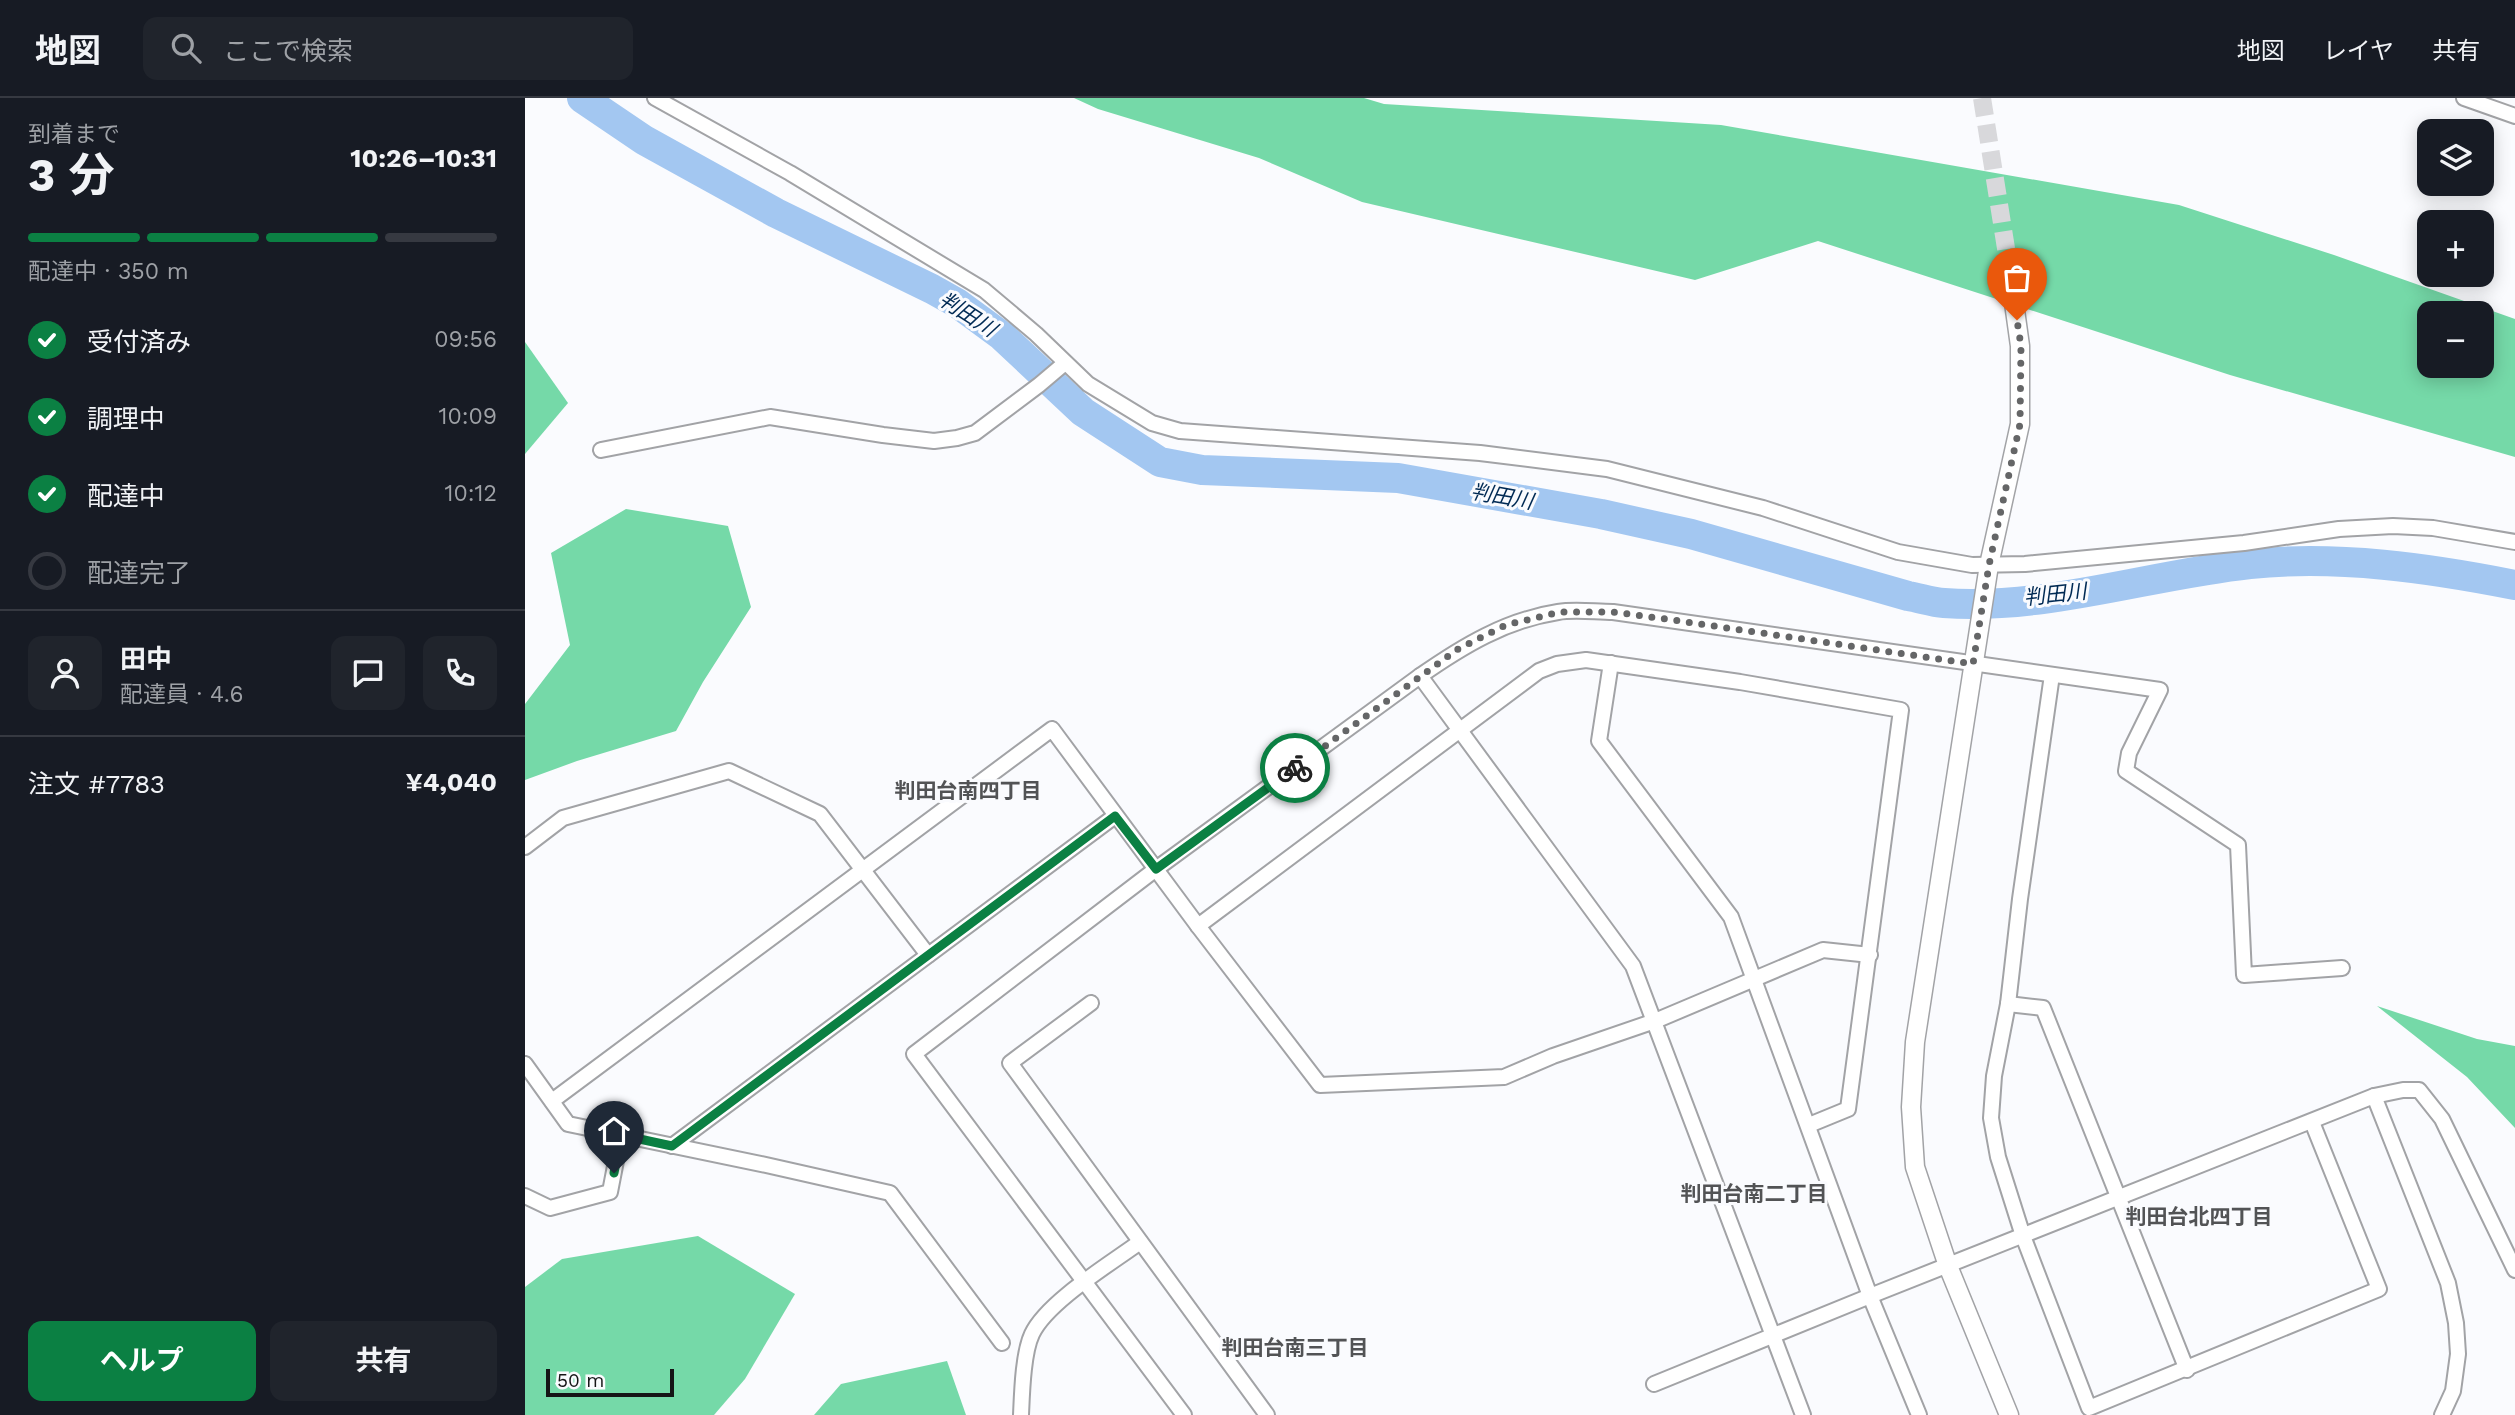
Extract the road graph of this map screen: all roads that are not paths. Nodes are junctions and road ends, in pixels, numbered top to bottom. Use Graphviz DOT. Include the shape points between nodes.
graph roads {
  1 [pos="656,98"];
  2 [pos="2464,98"];
  3 [pos="2515,116"];
  4 [pos="2009,267"];
  5 [pos="1061,366"];
  6 [pos="601,450"];
  7 [pos="2515,542"];
  8 [pos="1988,571"];
  9 [pos="1611,663"];
  10 [pos="1973,664"];
  11 [pos="1420,676"];
  12 [pos="2052,676"];
  13 [pos="1460,731"];
  14 [pos="1115,816"];
  15 [pos="525,847"];
  16 [pos="863,869"];
  17 [pos="1156,869"];
  18 [pos="1198,926"];
  19 [pos="928,955"];
  20 [pos="1870,955"];
  21 [pos="2342,968"];
  22 [pos="1753,978"];
  23 [pos="1091,1003"];
  24 [pos="2008,1004"];
  25 [pos="1655,1021"];
  26 [pos="525,1064"];
  27 [pos="2374,1096"];
  28 [pos="552,1101"];
  29 [pos="2312,1122"];
  30 [pos="1809,1125"];
  31 [pos="621,1135"];
  32 [pos="672,1146"];
  33 [pos="525,1196"];
  34 [pos="2119,1198"];
  35 [pos="2024,1236"];
  36 [pos="1140,1242"];
  37 [pos="1948,1266"];
  38 [pos="2515,1270"];
  39 [pos="1086,1283"];
  40 [pos="1870,1296"];
  41 [pos="1771,1336"];
  42 [pos="1002,1343"];
  43 [pos="2187,1370"];
  44 [pos="1654,1384"];
  45 [pos="1021,1415"];
  46 [pos="1184,1415"];
  47 [pos="1267,1415"];
  48 [pos="1803,1415"];
  49 [pos="1919,1415"];
  50 [pos="2009,1415"];
  51 [pos="2442,1415"];
  1 -- 5 [label="street" via="984,290 1036,334"];
  2 -- 3 [label="street"];
  4 -- 8 [label="street" via="2021,346 2020,424"];
  5 -- 6 [label="street" via="975,433 957,438 934,441 770,417"];
  5 -- 8 [label="street" via="1152,423 1180,431 1480,453 1607,469 1763,508 1898,552"];
  7 -- 8 [label="street" via="2393,526"];
  8 -- 10 [label="street"];
  9 -- 13 [label="street" via="1586,660 1539,671"];
  9 -- 20 [label="street" via="1901,710"];
  9 -- 22 [label="street" via="1599,741 1731,917"];
  10 -- 11 [label="street" via="1613,612 1560,612 1506,625 1458,649"];
  10 -- 12 [label="street"];
  10 -- 37 [label="street" via="1915,1042 1911,1107 1915,1167"];
  11 -- 13 [label="street"];
  11 -- 17 [label="street"];
  12 -- 21 [label="street" via="2160,690 2129,753 2126,772 2238,845 2244,975"];
  12 -- 24 [label="street"];
  13 -- 18 [label="street"];
  13 -- 25 [label="street" via="1633,966"];
  14 -- 16 [label="street" via="1052,729"];
  14 -- 17 [label="street"];
  14 -- 19 [label="street"];
  15 -- 16 [label="street" via="562,818 729,771 820,814"];
  16 -- 19 [label="street"];
  16 -- 28 [label="street"];
  17 -- 18 [label="street"];
  17 -- 39 [label="street" via="913,1054"];
  18 -- 25 [label="street" via="1320,1085 1504,1077"];
  19 -- 32 [label="street"];
  20 -- 22 [label="street" via="1823,950"];
  20 -- 30 [label="street" via="1848,1109"];
  22 -- 25 [label="street"];
  22 -- 30 [label="street"];
  23 -- 36 [label="street" via="1010,1063"];
  24 -- 34 [label="street" via="2043,1008"];
  24 -- 35 [label="street" via="1991,1118 1998,1157"];
  25 -- 41 [label="street"];
  26 -- 28 [label="street"];
  27 -- 29 [label="street"];
  27 -- 38 [label="street" via="2419,1090 2431,1104"];
  27 -- 51 [label="street" via="2448,1283 2457,1362 2453,1391"];
  28 -- 31 [label="street" via="568,1124"];
  29 -- 34 [label="street"];
  29 -- 43 [label="street" via="2379,1289"];
  30 -- 40 [label="street"];
  31 -- 32 [label="street"];
  31 -- 33 [label="street" via="610,1192 549,1208"];
  32 -- 42 [label="street" via="890,1193"];
  34 -- 35 [label="street"];
  34 -- 43 [label="street"];
  35 -- 37 [label="street"];
  35 -- 43 [label="street" via="2089,1409"];
  36 -- 39 [label="street"];
  36 -- 47 [label="street"];
  37 -- 40 [label="street"];
  37 -- 50 [label="street"];
  39 -- 45 [label="street" via="1053,1307 1032,1334"];
  39 -- 46 [label="street"];
  40 -- 41 [label="street"];
  40 -- 49 [label="street"];
  41 -- 44 [label="street"];
  41 -- 48 [label="street"];
}
